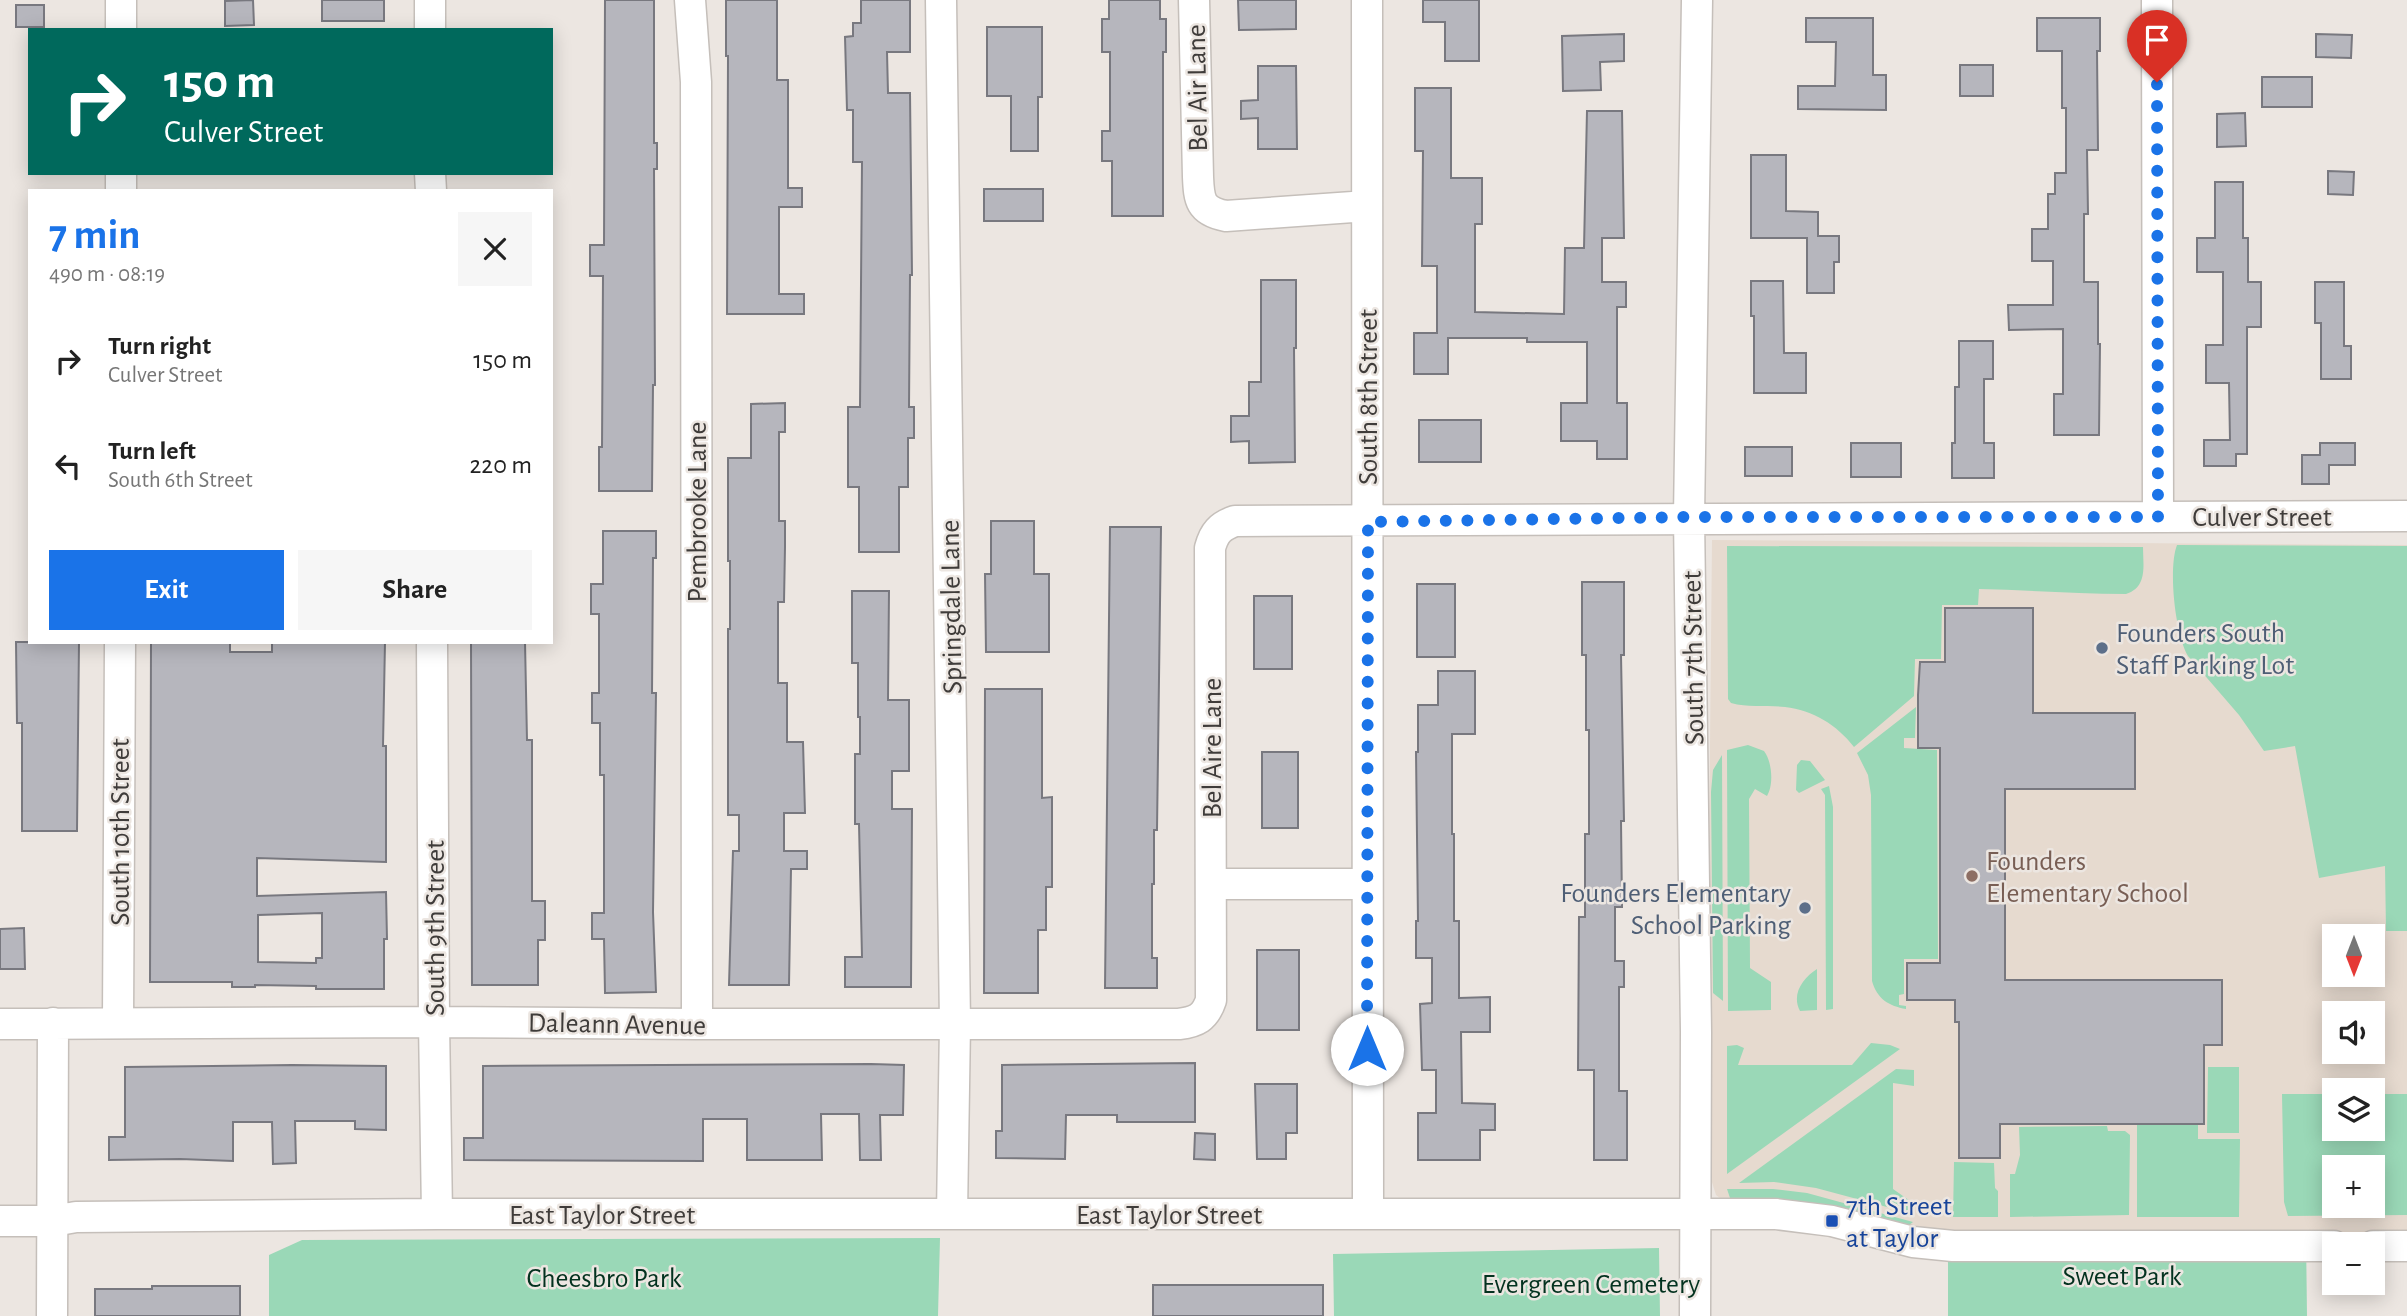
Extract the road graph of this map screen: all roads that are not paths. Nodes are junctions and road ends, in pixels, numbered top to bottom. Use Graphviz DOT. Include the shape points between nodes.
graph roads {
  1 [pos="121,0"];
  2 [pos="430,0"];
  3 [pos="690,0"];
  4 [pos="941,0"];
  5 [pos="1194,0"];
  6 [pos="1367,0"];
  7 [pos="1698,0"];
  8 [pos="2157,0"];
  9 [pos="121,28"];
  10 [pos="430,28"];
  11 [pos="1367,206"];
  12 [pos="2407,516"];
  13 [pos="1689,517"];
  14 [pos="2158,517"];
  15 [pos="1235,521"];
  16 [pos="1368,522"];
  17 [pos="120,644"];
  18 [pos="432,644"];
  19 [pos="1212,884"];
  20 [pos="1366,884"];
  21 [pos="1212,989"];
  22 [pos="118,1022"];
  23 [pos="434,1022"];
  24 [pos="53,1023"];
  25 [pos="0,1024"];
  26 [pos="697,1024"];
  27 [pos="955,1024"];
  28 [pos="438,1214"];
  29 [pos="952,1214"];
  30 [pos="1368,1214"];
  31 [pos="1695,1214"];
  32 [pos="0,1221"];
  33 [pos="54,1221"];
  34 [pos="2385,1246"];
  35 [pos="2407,1246"];
  36 [pos="2322,1247"];
  37 [pos="52,1316"];
  38 [pos="1695,1316"];
  1 -- 9 [label="street"];
  2 -- 10 [label="street"];
  3 -- 26 [label="street, Pembrooke Lane" via="696,96"];
  4 -- 27 [label="street, Springdale Lane"];
  5 -- 11 [label="street, Bel Air Lane" via="1198,177 1203,205 1226,216"];
  6 -- 11 [label="street, South 8th Street"];
  7 -- 13 [label="street, South 7th Street"];
  8 -- 14 [label="street"];
  11 -- 16 [label="street, South 8th Street"];
  12 -- 14 [label="street, Culver Street"];
  13 -- 14 [label="street, Culver Street"];
  13 -- 16 [label="street, Culver Street"];
  13 -- 31 [label="street, South 7th Street"];
  15 -- 16 [label="street, Culver Street"];
  15 -- 19 [label="street, Bel Aire Lane" via="1218,529 1210,548"];
  16 -- 20 [label="street, South 8th Street"];
  17 -- 22 [label="street, South 10th Street"];
  18 -- 23 [label="street, South 9th Street"];
  19 -- 20 [label="street"];
  19 -- 21 [label="street, Bel Aire Lane"];
  20 -- 30 [label="street, South 8th Street"];
  21 -- 27 [label="street, Daleann Avenue" via="1207,1012 1179,1024"];
  22 -- 23 [label="street, Daleann Avenue"];
  22 -- 24 [label="street, Daleann Avenue"];
  23 -- 26 [label="street, Daleann Avenue"];
  23 -- 28 [label="street, South 9th Street"];
  24 -- 25 [label="street, Daleann Avenue"];
  24 -- 33 [label="street"];
  26 -- 27 [label="street, Daleann Avenue"];
  27 -- 29 [label="street, Springdale Lane"];
  28 -- 29 [label="street, East Taylor Street"];
  28 -- 33 [label="street, East Taylor Street" via="76,1217"];
  29 -- 30 [label="street, East Taylor Street"];
  30 -- 31 [label="street, East Taylor Street"];
  31 -- 36 [label="street, East Taylor Street" via="1776,1214 1953,1246"];
  31 -- 38 [label="street, South 7th Street"];
  32 -- 33 [label="street, East Taylor Street"];
  33 -- 37 [label="street"];
  34 -- 35 [label="street"];
}
